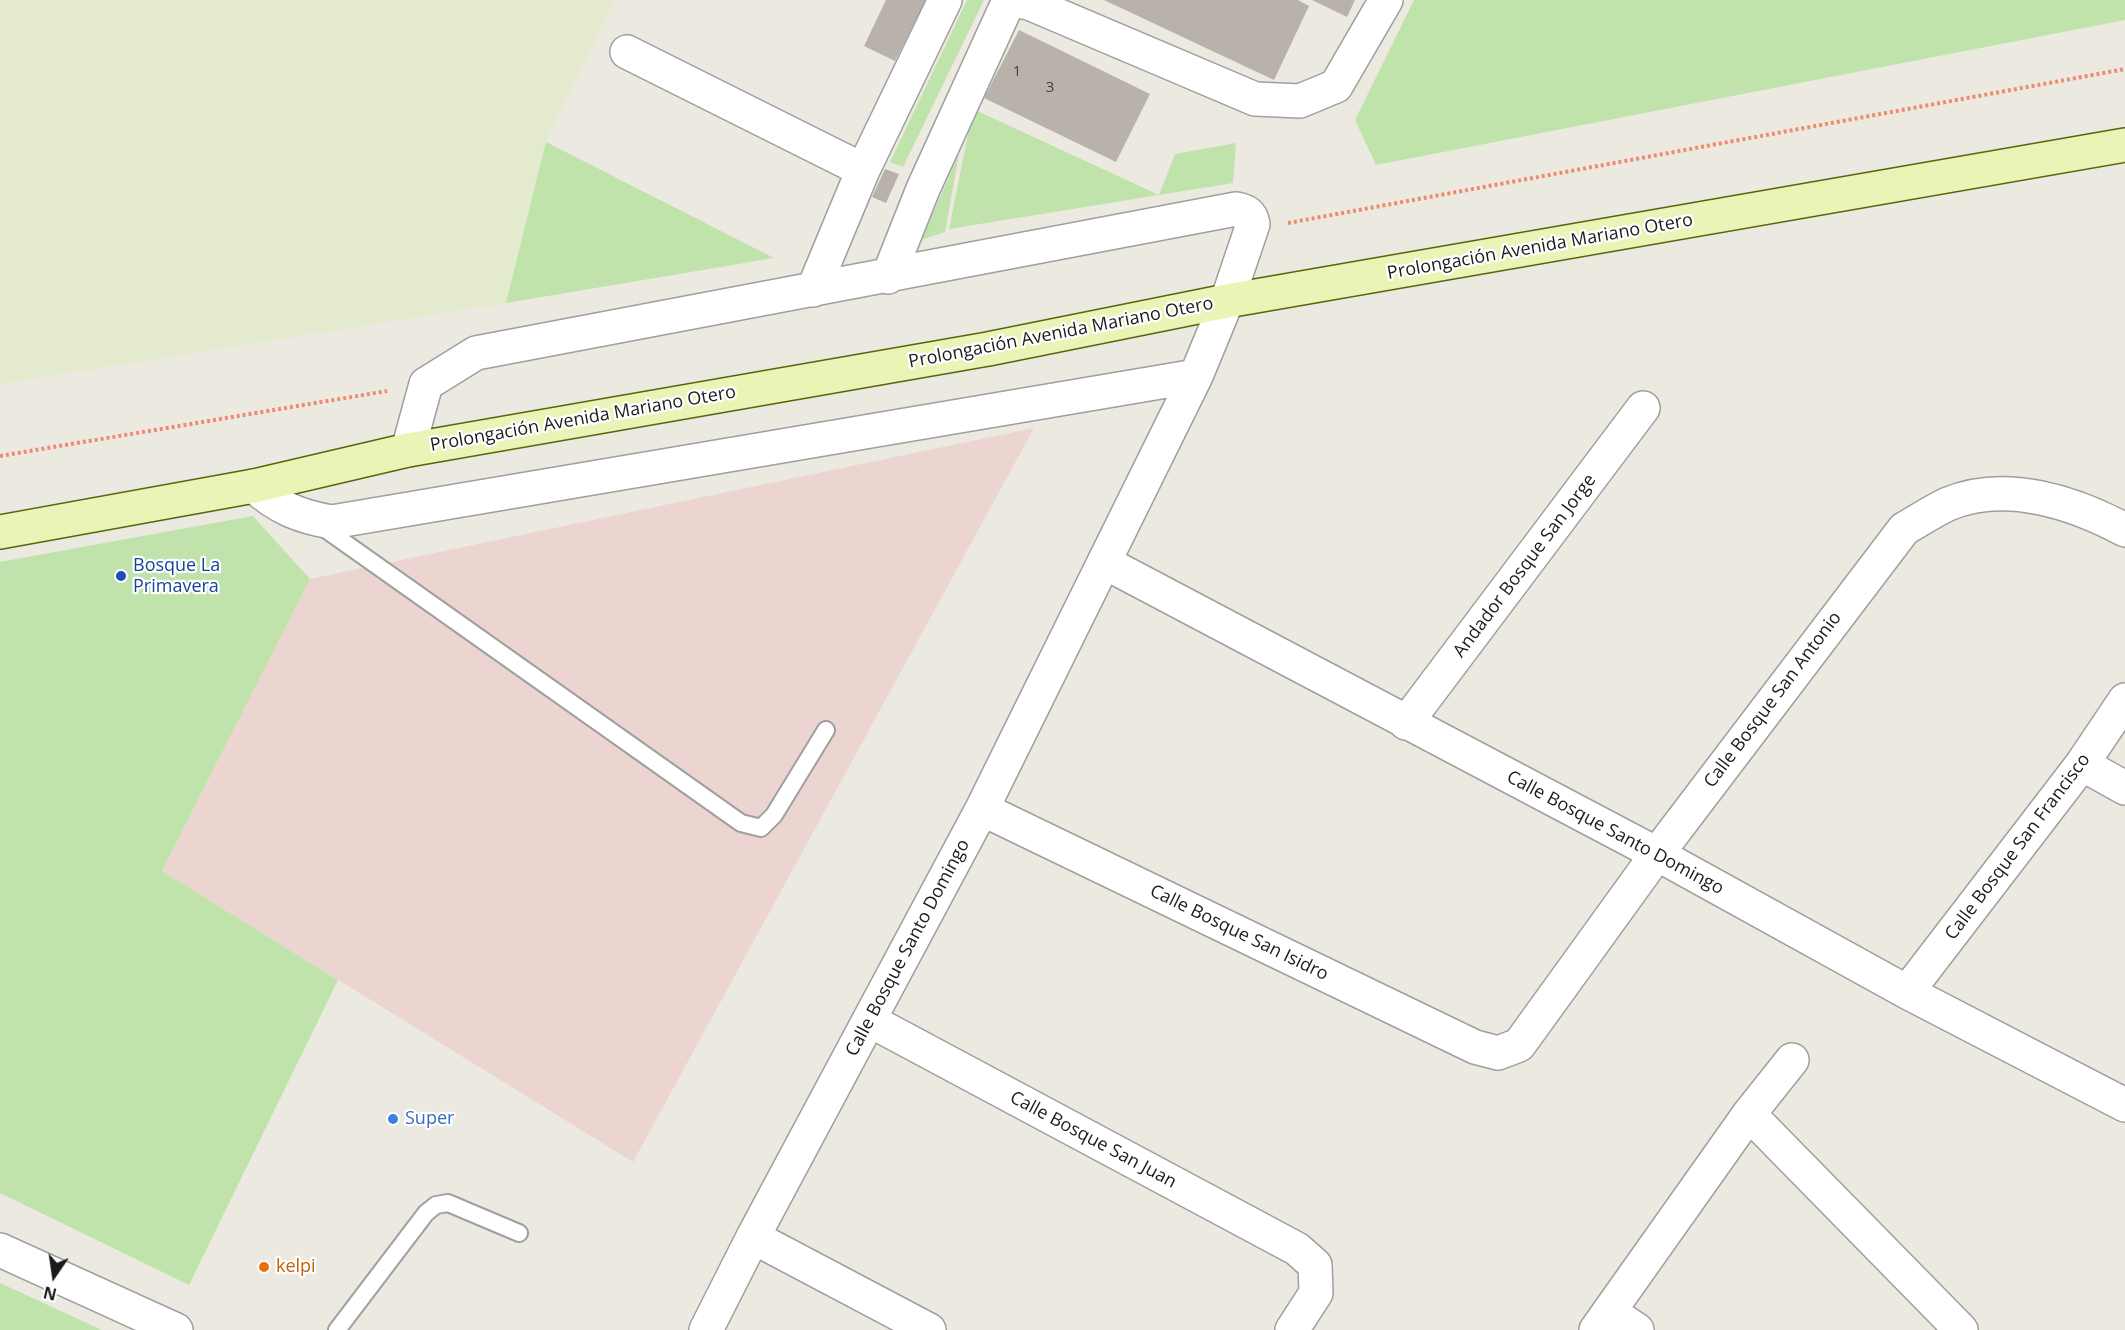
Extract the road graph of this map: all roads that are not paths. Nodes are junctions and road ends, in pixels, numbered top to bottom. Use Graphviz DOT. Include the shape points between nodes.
graph roads {
  1 [pos="945,0"];
  2 [pos="1386,0"];
  3 [pos="627,52"];
  4 [pos="2125,145"];
  5 [pos="863,170"];
  6 [pos="888,277"];
  7 [pos="813,290"];
  8 [pos="1227,302"];
  9 [pos="1196,376"];
  10 [pos="1643,408"];
  11 [pos="408,450"];
  12 [pos="254,486"];
  13 [pos="311,519"];
  14 [pos="2125,530"];
  15 [pos="0,532"];
  16 [pos="1104,562"];
  17 [pos="2125,700"];
  18 [pos="1406,723"];
  19 [pos="826,730"];
  20 [pos="2082,764"];
  21 [pos="2125,788"];
  22 [pos="982,809"];
  23 [pos="1657,854"];
  24 [pos="1907,992"];
  25 [pos="869,1020"];
  26 [pos="1498,1053"];
  27 [pos="1792,1060"];
  28 [pos="2125,1106"];
  29 [pos="1749,1114"];
  30 [pos="519,1233"];
  31 [pos="753,1237"];
  32 [pos="0,1250"];
  33 [pos="1603,1321"];
  34 [pos="176,1330"];
  35 [pos="338,1330"];
  36 [pos="706,1330"];
  37 [pos="929,1330"];
  38 [pos="1292,1330"];
  39 [pos="1637,1330"];
  40 [pos="1961,1330"];
  1 -- 5 [label="street"];
  2 -- 6 [label="street" via="1336,86 1300,101 1255,99 1029,3 1015,1 1006,7"];
  3 -- 5 [label="street"];
  4 -- 8 [label="street, Prolongación Avenida Mariano Otero"];
  5 -- 7 [label="street"];
  6 -- 7 [label="street"];
  6 -- 8 [label="street, Calle Bosque Santo Domingo" via="1246,211 1253,224"];
  7 -- 11 [label="street" via="476,353 426,384"];
  8 -- 9 [label="street, Calle Bosque Santo Domingo"];
  8 -- 11 [label="street, Prolongación Avenida Mariano Otero" via="988,349"];
  9 -- 13 [label="street" via="332,522"];
  9 -- 16 [label="street, Calle Bosque Santo Domingo"];
  10 -- 18 [label="street, Andador Bosque San Jorge"];
  11 -- 12 [label="street, Prolongación Avenida Mariano Otero"];
  12 -- 13 [label="street" via="271,501"];
  12 -- 15 [label="street, Prolongación Avenida Mariano Otero"];
  13 -- 19 [label="lane" via="741,823 761,828 774,815"];
  14 -- 23 [label="street, Calle Bosque San Antonio" via="2101,517 2035,496 1996,493 1949,503 1904,529"];
  16 -- 18 [label="street, Calle Bosque Santo Domingo"];
  16 -- 22 [label="street, Calle Bosque Santo Domingo"];
  17 -- 20 [label="street, Calle Bosque San Francisco"];
  18 -- 23 [label="street, Calle Bosque Santo Domingo"];
  20 -- 21 [label="street"];
  20 -- 24 [label="street, Calle Bosque San Francisco"];
  22 -- 25 [label="street, Calle Bosque Santo Domingo"];
  22 -- 26 [label="street, Calle Bosque San Isidro" via="1475,1047"];
  23 -- 24 [label="street, Calle Bosque Santo Domingo"];
  23 -- 26 [label="street, Calle Bosque San Antonio" via="1519,1045"];
  24 -- 28 [label="street, Calle Bosque Santo Domingo"];
  25 -- 31 [label="street, Calle Bosque Santo Domingo"];
  25 -- 38 [label="street, Calle Bosque San Juan" via="1297,1249 1315,1265 1316,1293"];
  27 -- 29 [label="street"];
  29 -- 33 [label="street"];
  29 -- 40 [label="street"];
  30 -- 35 [label="lane" via="448,1203 436,1206 426,1213"];
  31 -- 36 [label="street, Calle Bosque Santo Domingo"];
  31 -- 37 [label="street"];
  32 -- 34 [label="street"];
  33 -- 39 [label="street"];
}
